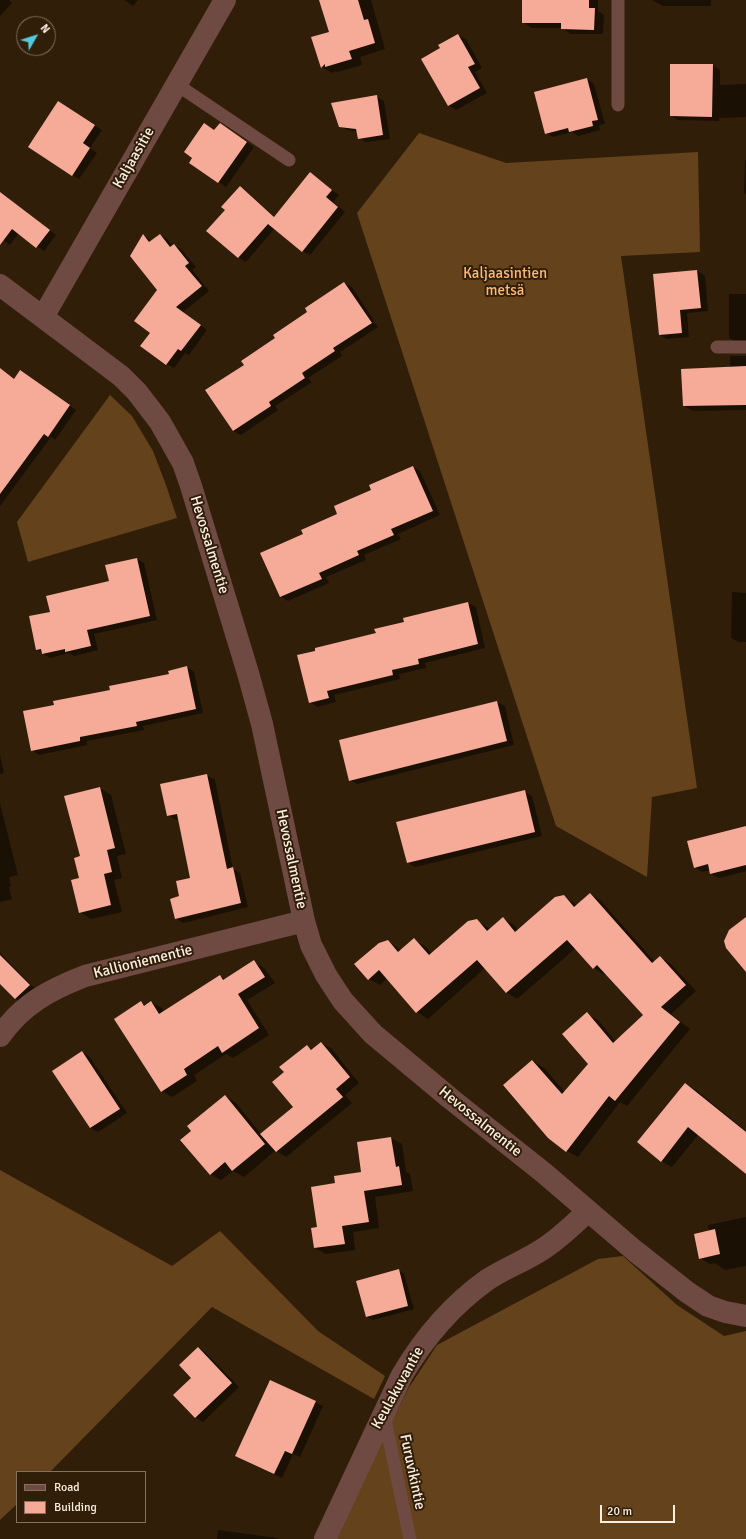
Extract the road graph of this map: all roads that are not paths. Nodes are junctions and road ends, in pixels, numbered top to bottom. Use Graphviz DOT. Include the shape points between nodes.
graph roads {
  1 [pos="226,0"];
  2 [pos="618,0"];
  3 [pos="176,84"];
  4 [pos="618,105"];
  5 [pos="289,160"];
  6 [pos="0,285"];
  7 [pos="43,317"];
  8 [pos="746,347"];
  9 [pos="717,348"];
  10 [pos="304,921"];
  11 [pos="0,1036"];
  12 [pos="588,1211"];
  13 [pos="746,1316"];
  14 [pos="383,1412"];
  15 [pos="325,1539"];
  16 [pos="410,1539"];
  1 -- 3 [label="street, Kaljaasitie"];
  2 -- 4 [label="lane"];
  3 -- 5 [label="lane"];
  3 -- 7 [label="street, Kaljaasitie"];
  6 -- 7 [label="street, Hevossalmentie"];
  7 -- 10 [label="street, Hevossalmentie" via="121,376 138,392 160,422 183,463 248,673"];
  8 -- 9 [label="lane"];
  10 -- 11 [label="street, Kallioniementie" via="85,976 41,995"];
  10 -- 12 [label="street, Hevossalmentie" via="311,945 326,975 344,1001 373,1034"];
  12 -- 13 [label="street, Hevossalmentie" via="698,1300 725,1312"];
  12 -- 14 [label="street, Keulakuvantie" via="542,1250 487,1280 447,1314 415,1352"];
  14 -- 15 [label="street, Keulakuvantie"];
  14 -- 16 [label="lane, Furuvikintie"];
}
